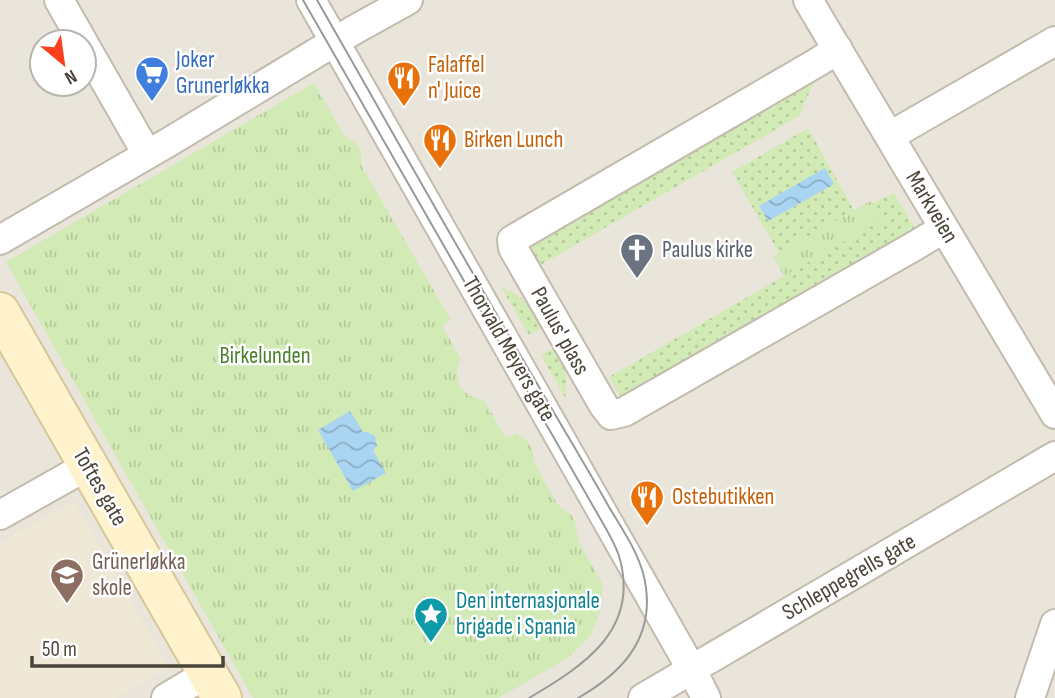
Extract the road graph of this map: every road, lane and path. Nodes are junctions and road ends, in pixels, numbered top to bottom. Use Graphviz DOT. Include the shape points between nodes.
graph roads {
  1 [pos="59,0"];
  2 [pos="311,0"];
  3 [pos="408,0"];
  4 [pos="808,0"];
  5 [pos="75,28"];
  6 [pos="1055,41"];
  7 [pos="334,43"];
  8 [pos="838,48"];
  9 [pos="98,68"];
  10 [pos="890,136"];
  11 [pos="147,154"];
  12 [pos="944,228"];
  13 [pos="0,240"];
  14 [pos="0,312"];
  15 [pos="1055,414"];
  16 [pos="1055,456"];
  17 [pos="87,466"];
  18 [pos="0,515"];
  19 [pos="1055,624"];
  20 [pos="692,670"];
  21 [pos="215,686"];
  22 [pos="166,698"];
  23 [pos="643,698"];
  24 [pos="706,698"];
  25 [pos="1030,698"];
  1 -- 5 [label="street"];
  2 -- 7 [label="street, Thorvald Meyers gate"];
  3 -- 7 [label="street"];
  4 -- 8 [label="street, Markveien"];
  6 -- 10 [label="street"];
  7 -- 11 [label="street"];
  7 -- 20 [label="street, Thorvald Meyers gate"];
  8 -- 10 [label="street, Markveien"];
  8 -- 12 [label="street, Paulus' plass" via="512,240 604,406 611,415 624,412"];
  9 -- 11 [label="street"];
  10 -- 12 [label="street, Markveien"];
  11 -- 13 [label="street"];
  12 -- 15 [label="street, Markveien"];
  14 -- 17 [label="main road, Toftes gate"];
  16 -- 20 [label="street, Schleppegrells gate"];
  17 -- 18 [label="street"];
  17 -- 21 [label="main road, Toftes gate"];
  19 -- 25 [label="street"];
  20 -- 23 [label="street, Schleppegrells gate"];
  20 -- 24 [label="street, Thorvald Meyers gate"];
  21 -- 22 [label="street"];
}
